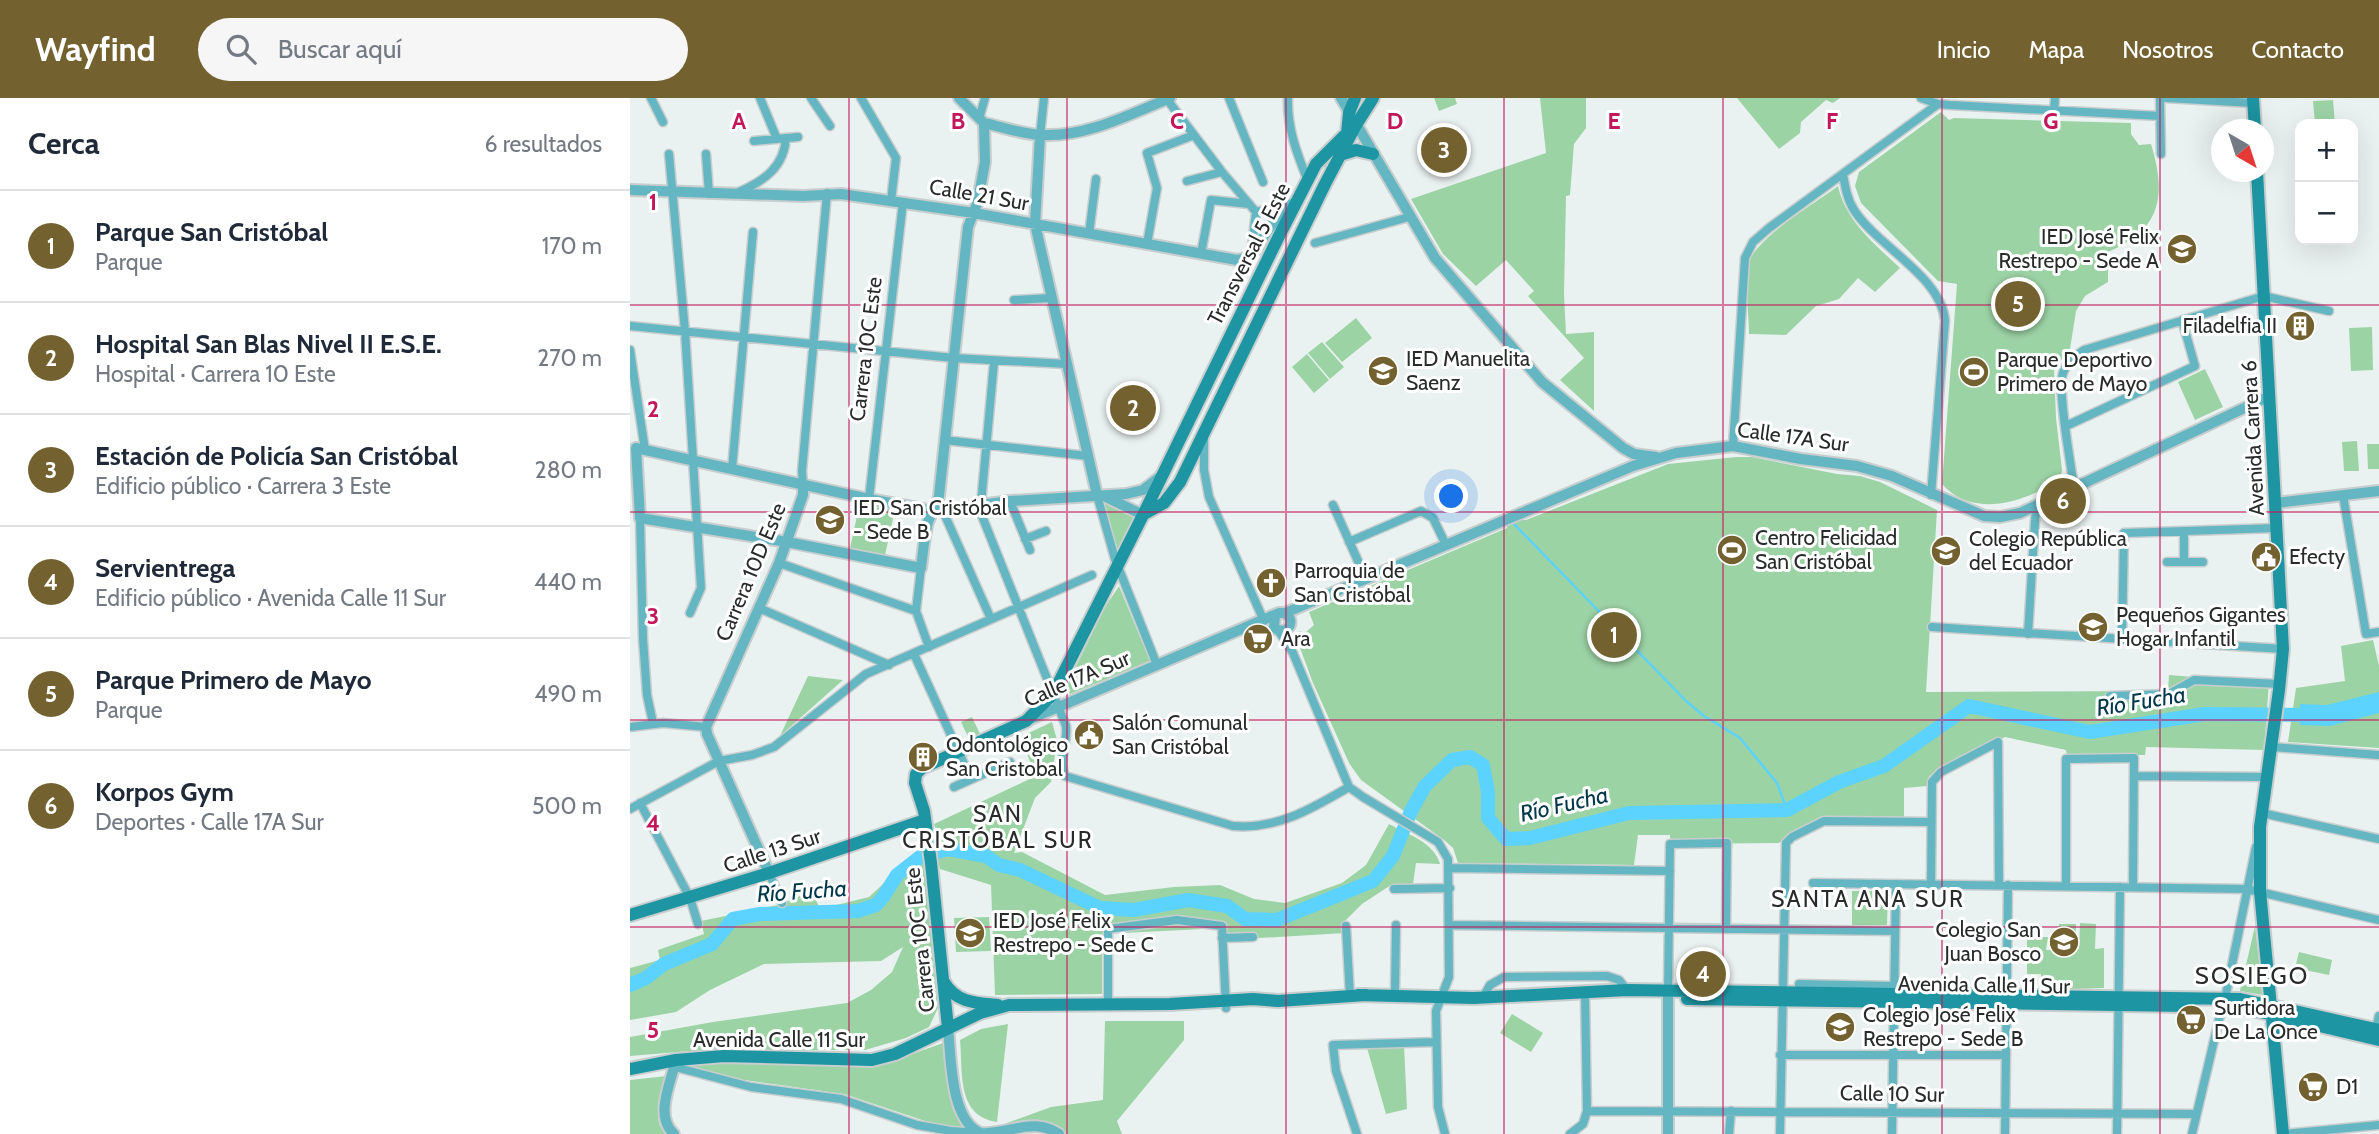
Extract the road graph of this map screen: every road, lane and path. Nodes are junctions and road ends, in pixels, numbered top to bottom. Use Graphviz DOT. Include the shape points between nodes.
graph roads {
  1 [pos="651,98"];
  2 [pos="760,98"];
  3 [pos="811,98"];
  4 [pos="861,98"];
  5 [pos="959,98"];
  6 [pos="985,98"];
  7 [pos="1044,98"];
  8 [pos="1168,98"];
  9 [pos="1229,98"];
  10 [pos="1288,98"];
  11 [pos="1340,98"];
  12 [pos="1355,98"];
  13 [pos="1373,98"];
  14 [pos="1921,98"];
  15 [pos="1992,98"];
  16 [pos="2055,98"];
  17 [pos="2160,98"];
  18 [pos="2166,98"];
  19 [pos="2253,100"];
  20 [pos="1938,104"];
  21 [pos="1992,108"];
  22 [pos="2054,111"];
  23 [pos="1349,113"];
  24 [pos="2160,116"];
  25 [pos="2254,119"];
  26 [pos="981,121"];
  27 [pos="663,122"];
  28 [pos="1356,125"];
  29 [pos="830,126"];
  30 [pos="1040,135"];
  31 [pos="1194,135"];
  32 [pos="798,137"];
  33 [pos="782,138"];
  34 [pos="754,141"];
  35 [pos="669,154"];
  36 [pos="706,154"];
  37 [pos="1373,154"];
  38 [pos="2161,154"];
  39 [pos="1340,155"];
  40 [pos="1222,172"];
  41 [pos="1843,174"];
  42 [pos="1096,179"];
  43 [pos="1187,181"];
  44 [pos="1308,181"];
  45 [pos="1263,182"];
  46 [pos="2258,182"];
  47 [pos="630,190"];
  48 [pos="671,191"];
  49 [pos="827,193"];
  50 [pos="709,194"];
  51 [pos="733,194"];
  52 [pos="897,202"];
  53 [pos="1249,204"];
  54 [pos="1296,204"];
  55 [pos="1256,212"];
  56 [pos="974,213"];
  57 [pos="1409,217"];
  58 [pos="1035,225"];
  59 [pos="753,232"];
  60 [pos="1088,234"];
  61 [pos="1315,243"];
  62 [pos="1147,244"];
  63 [pos="1202,254"];
  64 [pos="1251,255"];
  65 [pos="2264,296"];
  66 [pos="1051,298"];
  67 [pos="1014,300"];
  68 [pos="2329,311"];
  69 [pos="2182,320"];
  70 [pos="630,326"];
  71 [pos="685,331"];
  72 [pos="744,337"];
  73 [pos="812,344"];
  74 [pos="630,349"];
  75 [pos="884,351"];
  76 [pos="954,358"];
  77 [pos="994,362"];
  78 [pos="1067,363"];
  79 [pos="2270,396"];
  80 [pos="633,398"];
  81 [pos="2066,426"];
  82 [pos="1204,431"];
  83 [pos="944,440"];
  84 [pos="987,443"];
  85 [pos="1733,446"];
  86 [pos="1623,448"];
  87 [pos="640,449"];
  88 [pos="1088,456"];
  89 [pos="1658,457"];
  90 [pos="694,460"];
  91 [pos="732,469"];
  92 [pos="1614,474"];
  93 [pos="1162,476"];
  94 [pos="634,479"];
  95 [pos="803,485"];
  96 [pos="2074,488"];
  97 [pos="2379,491"];
  98 [pos="1097,495"];
  99 [pos="1931,495"];
  100 [pos="2343,495"];
  101 [pos="869,499"];
  102 [pos="1010,501"];
  103 [pos="2276,503"];
  104 [pos="981,505"];
  105 [pos="1333,505"];
  106 [pos="2036,505"];
  107 [pos="938,511"];
  108 [pos="1143,515"];
  109 [pos="640,523"];
  110 [pos="698,526"];
  111 [pos="2277,528"];
  112 [pos="630,530"];
  113 [pos="1046,531"];
  114 [pos="2184,531"];
  115 [pos="1025,539"];
  116 [pos="787,542"];
  117 [pos="1349,542"];
  118 [pos="1446,545"];
  119 [pos="1030,550"];
  120 [pos="2167,562"];
  121 [pos="2184,562"];
  122 [pos="2203,562"];
  123 [pos="779,563"];
  124 [pos="1117,566"];
  125 [pos="921,568"];
  126 [pos="1093,575"];
  127 [pos="1366,579"];
  128 [pos="641,586"];
  129 [pos="630,587"];
  130 [pos="758,608"];
  131 [pos="1018,608"];
  132 [pos="916,611"];
  133 [pos="690,613"];
  134 [pos="992,619"];
  135 [pos="1279,622"];
  136 [pos="1932,627"];
  137 [pos="2379,632"];
  138 [pos="2028,634"];
  139 [pos="2122,640"];
  140 [pos="929,647"];
  141 [pos="2283,649"];
  142 [pos="914,654"];
  143 [pos="888,665"];
  144 [pos="1157,665"];
  145 [pos="2280,684"];
  146 [pos="1053,694"];
  147 [pos="2110,696"];
  148 [pos="1059,707"];
  149 [pos="1026,721"];
  150 [pos="653,723"];
  151 [pos="630,727"];
  152 [pos="706,727"];
  153 [pos="2272,747"];
  154 [pos="959,752"];
  155 [pos="2379,755"];
  156 [pos="719,761"];
  157 [pos="1010,762"];
  158 [pos="922,768"];
  159 [pos="2134,776"];
  160 [pos="2268,777"];
  161 [pos="971,779"];
  162 [pos="954,787"];
  163 [pos="1349,787"];
  164 [pos="640,803"];
  165 [pos="630,809"];
  166 [pos="2262,813"];
  167 [pos="925,820"];
  168 [pos="1931,822"];
  169 [pos="2379,839"];
  170 [pos="1450,868"];
  171 [pos="1670,872"];
  172 [pos="769,873"];
  173 [pos="1812,883"];
  174 [pos="1896,884"];
  175 [pos="1931,884"];
  176 [pos="2003,885"];
  177 [pos="2067,886"];
  178 [pos="2120,887"];
  179 [pos="2133,887"];
  180 [pos="1450,888"];
  181 [pos="1394,889"];
  182 [pos="2253,890"];
  183 [pos="690,898"];
  184 [pos="782,902"];
  185 [pos="630,915"];
  186 [pos="2379,920"];
  187 [pos="698,924"];
  188 [pos="1396,925"];
  189 [pos="1449,925"];
  190 [pos="1346,926"];
  191 [pos="1669,928"];
  192 [pos="1727,929"];
  193 [pos="1782,929"];
  194 [pos="1895,931"];
  195 [pos="1253,937"];
  196 [pos="1222,938"];
  197 [pos="941,977"];
  198 [pos="1627,990"];
  199 [pos="1395,992"];
  200 [pos="1486,992"];
  201 [pos="1441,994"];
  202 [pos="1586,994"];
  203 [pos="1894,994"];
  204 [pos="1506,995"];
  205 [pos="1668,995"];
  206 [pos="1354,996"];
  207 [pos="1781,996"];
  208 [pos="2007,1000"];
  209 [pos="2119,1001"];
  210 [pos="2223,1003"];
  211 [pos="1226,1004"];
  212 [pos="1009,1005"];
  213 [pos="1108,1005"];
  214 [pos="2271,1010"];
  215 [pos="2379,1016"];
  216 [pos="948,1028"];
  217 [pos="2377,1035"];
  218 [pos="1436,1042"];
  219 [pos="1780,1055"];
  220 [pos="1893,1055"];
  221 [pos="2006,1055"];
  222 [pos="630,1062"];
  223 [pos="676,1063"];
  224 [pos="630,1069"];
  225 [pos="1587,1111"];
  226 [pos="1668,1111"];
  227 [pos="1731,1111"];
  228 [pos="1779,1112"];
  229 [pos="1892,1113"];
  230 [pos="2006,1114"];
  231 [pos="2117,1114"];
  232 [pos="2196,1114"];
  233 [pos="2379,1125"];
  234 [pos="915,1130"];
  235 [pos="982,1133"];
  236 [pos="674,1134"];
  237 [pos="1059,1134"];
  238 [pos="1357,1134"];
  239 [pos="1445,1134"];
  240 [pos="1570,1134"];
  241 [pos="1668,1134"];
  242 [pos="1729,1134"];
  243 [pos="1780,1134"];
  244 [pos="1892,1134"];
  245 [pos="2005,1134"];
  246 [pos="2117,1134"];
  247 [pos="2192,1134"];
  248 [pos="2283,1134"];
  1 -- 27 [label="street"];
  2 -- 33 [label="street"];
  3 -- 29 [label="street"];
  4 -- 52 [label="street, Carrera 10C Este" via="896,158"];
  5 -- 26 [label="street"];
  6 -- 26 [label="street"];
  7 -- 30 [label="street"];
  8 -- 30 [label="street" via="1090,128"];
  8 -- 31 [label="street"];
  9 -- 45 [label="street"];
  10 -- 44 [label="street" via="1295,149"];
  11 -- 23 [label="street"];
  12 -- 23 [label="main road, Transversal 5 Este"];
  13 -- 28 [label="main road, Transversal 5 Este"];
  14 -- 20 [label="street"];
  15 -- 21 [label="street"];
  16 -- 22 [label="street"];
  17 -- 24 [label="street"];
  18 -- 19 [label="street"];
  19 -- 25 [label="main road"];
  20 -- 21 [label="street"];
  20 -- 41 [label="street"];
  21 -- 22 [label="street"];
  22 -- 24 [label="street"];
  23 -- 28 [label="street"];
  23 -- 44 [label="main road, Transversal 5 Este" via="1347,133 1322,156"];
  24 -- 38 [label="street"];
  26 -- 30 [label="street"];
  26 -- 56 [label="street" via="985,162"];
  28 -- 37 [label="street"];
  28 -- 39 [label="main road, Transversal 5 Este"];
  30 -- 58 [label="street"];
  31 -- 40 [label="street"];
  31 -- 62 [label="street" via="1147,153 1157,188"];
  32 -- 33 [label="street"];
  33 -- 34 [label="street"];
  33 -- 51 [label="street" via="783,155 774,169 758,183"];
  35 -- 48 [label="street"];
  36 -- 50 [label="street"];
  37 -- 39 [label="main road" via="1356,150"];
  37 -- 57 [label="street"];
  39 -- 82 [label="main road, Transversal 5 Este"];
  40 -- 43 [label="street"];
  40 -- 53 [label="street"];
  41 -- 85 [label="street" via="1749,247"];
  41 -- 99 [label="street" via="1858,216 1929,286 1942,307 1945,321"];
  42 -- 60 [label="street"];
  44 -- 54 [label="main road, Transversal 5 Este"];
  46 -- 65 [label="main road, Avenida Carrera 6"];
  47 -- 48 [label="street, Calle 21 Sur"];
  48 -- 50 [label="street, Calle 21 Sur"];
  48 -- 71 [label="street"];
  49 -- 51 [label="street, Calle 21 Sur"];
  49 -- 52 [label="street, Calle 21 Sur"];
  49 -- 73 [label="street, Carrera 10D Este"];
  50 -- 51 [label="street, Calle 21 Sur"];
  52 -- 56 [label="street, Calle 21 Sur"];
  52 -- 75 [label="street, Carrera 10C Este"];
  53 -- 55 [label="street"];
  53 -- 63 [label="street" via="1211,200"];
  54 -- 55 [label="street"];
  54 -- 64 [label="street" via="1268,230"];
  54 -- 93 [label="main road, Transversal 5 Este"];
  55 -- 64 [label="street"];
  56 -- 58 [label="street, Calle 21 Sur"];
  56 -- 76 [label="street" via="968,227"];
  57 -- 61 [label="street"];
  57 -- 86 [label="street" via="1435,258 1534,373"];
  58 -- 60 [label="street, Calle 21 Sur"];
  58 -- 66 [label="street"];
  59 -- 72 [label="street"];
  60 -- 62 [label="street, Calle 21 Sur"];
  62 -- 63 [label="street, Calle 21 Sur"];
  63 -- 64 [label="street, Calle 21 Sur" via="1237,260"];
  65 -- 68 [label="street"];
  65 -- 69 [label="street"];
  65 -- 79 [label="main road, Avenida Carrera 6"];
  66 -- 67 [label="street"];
  66 -- 78 [label="street"];
  69 -- 81 [label="street" via="2076,355 2060,383"];
  69 -- 81 [label="street" via="2195,366"];
  70 -- 71 [label="street"];
  71 -- 72 [label="street"];
  71 -- 90 [label="street"];
  72 -- 73 [label="street"];
  72 -- 91 [label="street"];
  73 -- 75 [label="street"];
  73 -- 95 [label="street, Carrera 10D Este"];
  74 -- 80 [label="street"];
  75 -- 76 [label="street"];
  75 -- 101 [label="street, Carrera 10C Este"];
  76 -- 77 [label="street"];
  76 -- 83 [label="street"];
  77 -- 78 [label="street"];
  77 -- 84 [label="street"];
  78 -- 88 [label="street"];
  79 -- 96 [label="street, Calle 17A Sur"];
  79 -- 103 [label="main road, Avenida Carrera 6"];
  80 -- 87 [label="street"];
  81 -- 96 [label="street"];
  82 -- 108 [label="main road, Transversal 5 Este" via="1175,490"];
  82 -- 135 [label="street" via="1206,488"];
  83 -- 84 [label="street"];
  83 -- 107 [label="street"];
  84 -- 88 [label="street"];
  84 -- 104 [label="street"];
  85 -- 89 [label="street, Calle 17A Sur"];
  85 -- 99 [label="street, Calle 17A Sur" via="1869,468"];
  86 -- 89 [label="street"];
  86 -- 92 [label="street" via="1622,463"];
  87 -- 90 [label="street"];
  87 -- 94 [label="street"];
  88 -- 98 [label="street"];
  89 -- 92 [label="street, Calle 17A Sur"];
  90 -- 91 [label="street"];
  90 -- 110 [label="street"];
  91 -- 95 [label="street"];
  92 -- 118 [label="street, Calle 17A Sur"];
  93 -- 98 [label="street" via="1134,493"];
  93 -- 108 [label="main road, Transversal 5 Este"];
  94 -- 109 [label="street"];
  95 -- 101 [label="street"];
  95 -- 116 [label="street, Carrera 10D Este"];
  96 -- 106 [label="street, Calle 17A Sur"];
  97 -- 100 [label="street"];
  98 -- 102 [label="street"];
  98 -- 108 [label="street"];
  98 -- 124 [label="street"];
  99 -- 106 [label="street, Calle 17A Sur" via="1992,517 2013,515"];
  100 -- 103 [label="street"];
  100 -- 137 [label="street" via="2366,634"];
  101 -- 107 [label="street"];
  102 -- 104 [label="street"];
  102 -- 115 [label="street"];
  103 -- 111 [label="main road, Avenida Carrera 6"];
  104 -- 107 [label="street"];
  104 -- 131 [label="street"];
  105 -- 117 [label="street"];
  106 -- 138 [label="street"];
  107 -- 125 [label="street" via="927,528"];
  107 -- 134 [label="street"];
  108 -- 124 [label="main road, Transversal 5 Este"];
  109 -- 110 [label="street"];
  109 -- 112 [label="street"];
  109 -- 128 [label="street"];
  110 -- 116 [label="street"];
  110 -- 133 [label="street" via="701,588"];
  111 -- 114 [label="street"];
  111 -- 141 [label="main road, Avenida Carrera 6"];
  113 -- 115 [label="street"];
  114 -- 121 [label="street"];
  114 -- 139 [label="street" via="2124,533"];
  115 -- 119 [label="street"];
  116 -- 123 [label="street, Carrera 10D Este"];
  116 -- 125 [label="street"];
  117 -- 118 [label="street" via="1421,510 1433,518"];
  117 -- 127 [label="street"];
  118 -- 127 [label="street, Calle 17A Sur"];
  120 -- 121 [label="street"];
  121 -- 122 [label="street"];
  123 -- 130 [label="street, Carrera 10D Este"];
  123 -- 132 [label="street"];
  124 -- 144 [label="street"];
  124 -- 146 [label="main road, Transversal 5 Este"];
  125 -- 132 [label="street"];
  126 -- 131 [label="street"];
  127 -- 135 [label="street, Calle 17A Sur" via="1304,605"];
  128 -- 129 [label="street"];
  128 -- 150 [label="street" via="647,695"];
  130 -- 143 [label="street"];
  130 -- 152 [label="street, Carrera 10D Este"];
  131 -- 134 [label="street"];
  131 -- 146 [label="street"];
  132 -- 140 [label="street"];
  134 -- 140 [label="street"];
  135 -- 144 [label="street, Calle 17A Sur" via="1249,627"];
  135 -- 163 [label="street"];
  136 -- 138 [label="street"];
  138 -- 139 [label="street"];
  139 -- 141 [label="street"];
  140 -- 142 [label="street"];
  141 -- 145 [label="main road, Avenida Carrera 6"];
  142 -- 143 [label="street"];
  142 -- 154 [label="street"];
  143 -- 156 [label="street" via="855,681 774,747"];
  144 -- 148 [label="street, Calle 17A Sur"];
  145 -- 147 [label="street" via="2193,680 2169,694"];
  145 -- 153 [label="main road, Avenida Carrera 6"];
  146 -- 148 [label="street"];
  146 -- 149 [label="main road, Transversal 5 Este"];
  148 -- 149 [label="street, Calle 17A Sur"];
  148 -- 163 [label="street" via="1068,734 1062,772 1068,778 1233,825 1290,818"];
  149 -- 154 [label="main road, Calle 17A Sur"];
  150 -- 151 [label="street"];
  150 -- 152 [label="street"];
  152 -- 156 [label="street"];
  153 -- 155 [label="street"];
  153 -- 160 [label="main road, Avenida Carrera 6"];
  154 -- 158 [label="main road, Calle 17A Sur"];
  154 -- 161 [label="street"];
  156 -- 164 [label="street"];
  156 -- 172 [label="street"];
  157 -- 161 [label="street"];
  158 -- 167 [label="main road, Carrera 10C Este" via="915,783"];
  159 -- 160 [label="street"];
  159 -- 177 [label="street" via="2134,758 2066,759"];
  159 -- 179 [label="street"];
  160 -- 166 [label="main road, Avenida Carrera 6"];
  161 -- 162 [label="street"];
  163 -- 170 [label="street" via="1443,847"];
  164 -- 165 [label="street"];
  164 -- 183 [label="street"];
  166 -- 169 [label="street"];
  166 -- 182 [label="main road, Avenida Carrera 6"];
  167 -- 172 [label="main road, Calle 13 Sur"];
  167 -- 197 [label="main road, Carrera 10C Este"];
  168 -- 175 [label="street"];
  168 -- 176 [label="street" via="1932,782 1937,775 1998,741"];
  168 -- 193 [label="street" via="1824,821 1792,838 1786,843"];
  170 -- 171 [label="street"];
  170 -- 180 [label="street"];
  171 -- 191 [label="street"];
  171 -- 192 [label="street" via="1670,844 1727,843"];
  172 -- 183 [label="main road, Calle 13 Sur"];
  172 -- 184 [label="street"];
  173 -- 174 [label="street"];
  174 -- 175 [label="street"];
  174 -- 194 [label="street"];
  175 -- 176 [label="street"];
  176 -- 177 [label="street"];
  176 -- 208 [label="street"];
  177 -- 178 [label="street"];
  178 -- 179 [label="street"];
  178 -- 209 [label="street"];
  179 -- 182 [label="street"];
  180 -- 181 [label="street"];
  180 -- 189 [label="street"];
  182 -- 186 [label="street"];
  182 -- 210 [label="street"];
  182 -- 214 [label="main road, Avenida Carrera 6"];
  183 -- 185 [label="main road, Calle 13 Sur"];
  183 -- 187 [label="street"];
  188 -- 199 [label="street"];
  189 -- 191 [label="street"];
  189 -- 201 [label="street" via="1449,977"];
  190 -- 206 [label="street"];
  191 -- 192 [label="street"];
  191 -- 205 [label="street"];
  192 -- 193 [label="street"];
  193 -- 194 [label="street"];
  193 -- 207 [label="street"];
  194 -- 203 [label="street"];
  195 -- 196 [label="street"];
  196 -- 211 [label="street"];
  196 -- 213 [label="street" via="1222,926 1177,920 1108,929"];
  197 -- 212 [label="main road" via="960,999"];
  197 -- 216 [label="main road, Carrera 10C Este"];
  198 -- 200 [label="street" via="1619,980 1607,976 1504,977"];
  198 -- 202 [label="main road, Avenida Calle 11 Sur"];
  198 -- 205 [label="main road, Avenida Calle 11 Sur"];
  199 -- 201 [label="main road, Avenida Calle 11 Sur"];
  199 -- 206 [label="main road, Avenida Calle 11 Sur"];
  200 -- 201 [label="main road, Avenida Calle 11 Sur"];
  200 -- 204 [label="main road, Avenida Calle 11 Sur"];
  201 -- 204 [label="main road, Avenida Calle 11 Sur"];
  201 -- 206 [label="main road, Avenida Calle 11 Sur"];
  201 -- 218 [label="street"];
  202 -- 204 [label="main road, Avenida Calle 11 Sur"];
  202 -- 205 [label="main road, Avenida Calle 11 Sur"];
  202 -- 225 [label="street"];
  203 -- 207 [label="main road, Avenida Calle 11 Sur"];
  203 -- 207 [label="main road, Avenida Calle 11 Sur" via="1799,992"];
  203 -- 208 [label="main road, Avenida Calle 11 Sur"];
  203 -- 220 [label="street"];
  205 -- 207 [label="main road, Avenida Calle 11 Sur"];
  205 -- 226 [label="street"];
  206 -- 211 [label="main road, Avenida Calle 11 Sur"];
  207 -- 219 [label="street"];
  208 -- 209 [label="main road, Avenida Calle 11 Sur"];
  208 -- 221 [label="street"];
  209 -- 210 [label="main road, Avenida Calle 11 Sur"];
  209 -- 231 [label="street"];
  210 -- 214 [label="main road, Avenida Calle 11 Sur"];
  210 -- 232 [label="street"];
  211 -- 213 [label="main road, Avenida Calle 11 Sur"];
  212 -- 213 [label="main road, Avenida Calle 11 Sur"];
  212 -- 216 [label="main road, Avenida Calle 11 Sur"];
  214 -- 217 [label="main road, Avenida Calle 11 Sur"];
  214 -- 248 [label="main road, Avenida Carrera 6"];
  215 -- 217 [label="street"];
  216 -- 223 [label="main road, Avenida Calle 11 Sur" via="872,1060 724,1056"];
  216 -- 235 [label="street" via="960,1110"];
  218 -- 238 [label="street" via="1333,1045 1336,1071"];
  218 -- 239 [label="street" via="1438,1107"];
  219 -- 220 [label="street"];
  219 -- 228 [label="street"];
  220 -- 221 [label="street"];
  220 -- 229 [label="street"];
  221 -- 230 [label="street"];
  222 -- 223 [label="main road"];
  223 -- 224 [label="main road, Avenida Calle 11 Sur"];
  223 -- 234 [label="street" via="751,1087 841,1099"];
  223 -- 236 [label="street" via="663,1118"];
  225 -- 226 [label="street, Calle 10 Sur"];
  225 -- 240 [label="street" via="1579,1128"];
  226 -- 227 [label="street, Calle 10 Sur"];
  226 -- 241 [label="street"];
  227 -- 228 [label="street, Calle 10 Sur"];
  227 -- 242 [label="street"];
  228 -- 229 [label="street, Calle 10 Sur"];
  228 -- 243 [label="street"];
  229 -- 230 [label="street, Calle 10 Sur"];
  229 -- 244 [label="street"];
  230 -- 231 [label="street, Calle 10 Sur"];
  230 -- 245 [label="street"];
  231 -- 232 [label="street, Calle 10 Sur"];
  231 -- 246 [label="street"];
  232 -- 247 [label="street"];
  233 -- 248 [label="street"];
  234 -- 235 [label="street"];
  235 -- 237 [label="street" via="1041,1126"];
}
